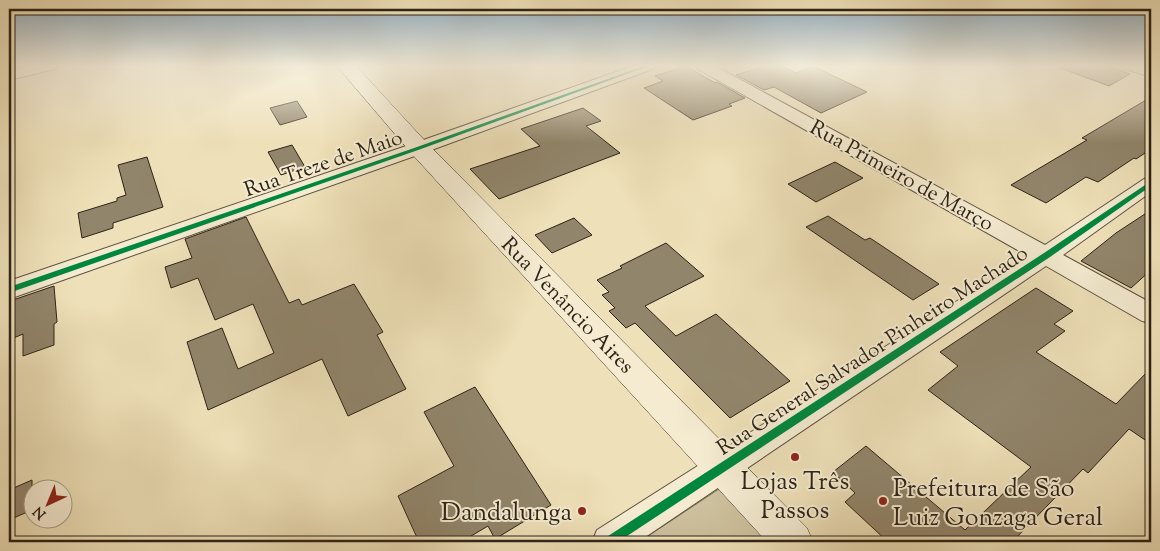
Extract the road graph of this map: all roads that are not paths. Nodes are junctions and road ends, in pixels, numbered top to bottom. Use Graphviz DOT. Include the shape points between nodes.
graph roads {
  1 [pos="369,92"];
  2 [pos="576,92"];
  3 [pos="750,92"];
  4 [pos="419,148"];
  5 [pos="1151,184"];
  6 [pos="1047,256"];
  7 [pos="9,290"];
  8 [pos="1151,314"];
  9 [pos="723,468"];
  10 [pos="609,542"];
  11 [pos="793,542"];
  1 -- 4 [label="main road, Rua Venâncio Aires"];
  2 -- 4 [label="street, Rua Treze de Maio"];
  3 -- 6 [label="street, Rua Primeiro de Março"];
  4 -- 7 [label="street, Rua Treze de Maio"];
  4 -- 9 [label="main road, Rua Venâncio Aires"];
  5 -- 6 [label="street, Rua General Salvador Pinheiro Machado"];
  6 -- 8 [label="street, Rua Primeiro de Março"];
  6 -- 9 [label="street, Rua General Salvador Pinheiro Machado"];
  9 -- 10 [label="street, Rua General Salvador Pinheiro Machado"];
  9 -- 11 [label="main road, Rua Venâncio Aires"];
}
